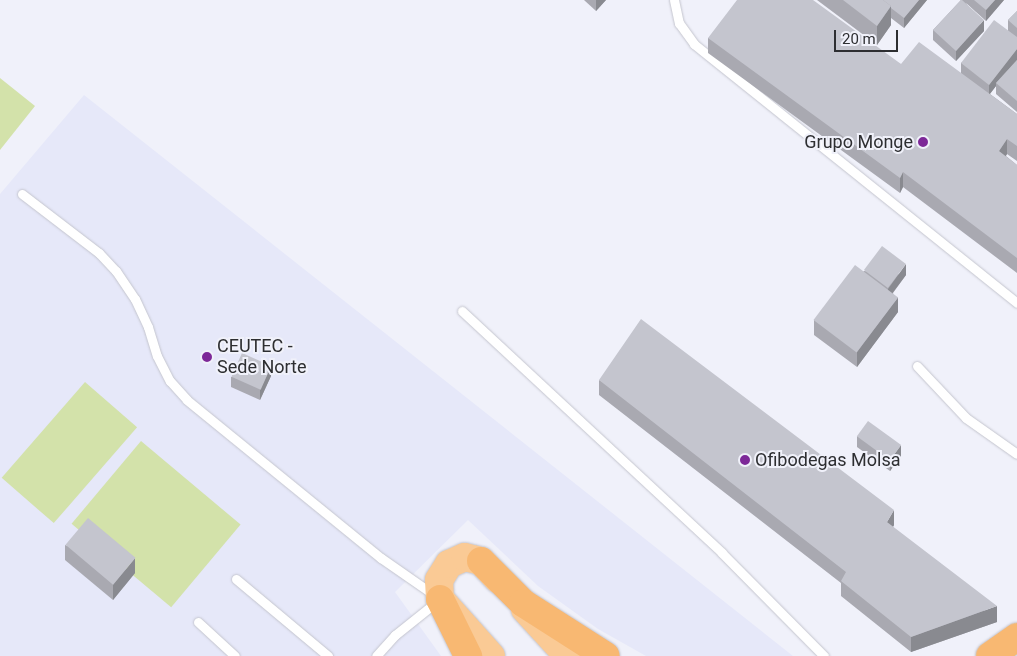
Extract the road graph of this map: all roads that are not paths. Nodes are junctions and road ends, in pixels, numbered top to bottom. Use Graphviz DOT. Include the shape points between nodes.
graph roads {
  1 [pos="674,0"];
  2 [pos="22,194"];
  3 [pos="1017,303"];
  4 [pos="462,312"];
  5 [pos="917,366"];
  6 [pos="1017,454"];
  7 [pos="481,560"];
  8 [pos="236,579"];
  9 [pos="440,599"];
  10 [pos="198,622"];
  11 [pos="1017,637"];
  12 [pos="235,656"];
  13 [pos="328,656"];
  14 [pos="376,656"];
  15 [pos="468,656"];
  16 [pos="491,656"];
  17 [pos="568,656"];
  18 [pos="606,656"];
  19 [pos="824,656"];
  20 [pos="990,656"];
  1 -- 3 [label="lane" via="679,23 694,44"];
  2 -- 9 [label="lane" via="99,253 116,271 138,306 170,381 187,400 381,558"];
  4 -- 19 [label="lane" via="722,553"];
  5 -- 6 [label="lane" via="966,418"];
  7 -- 9 [label="main road" via="465,556 449,564 439,580"];
  7 -- 17 [label="main road"];
  7 -- 18 [label="highway" via="524,603"];
  8 -- 13 [label="lane"];
  9 -- 14 [label="lane" via="395,635"];
  9 -- 15 [label="highway"];
  9 -- 16 [label="main road"];
  10 -- 12 [label="lane"];
  11 -- 20 [label="highway"];
}
